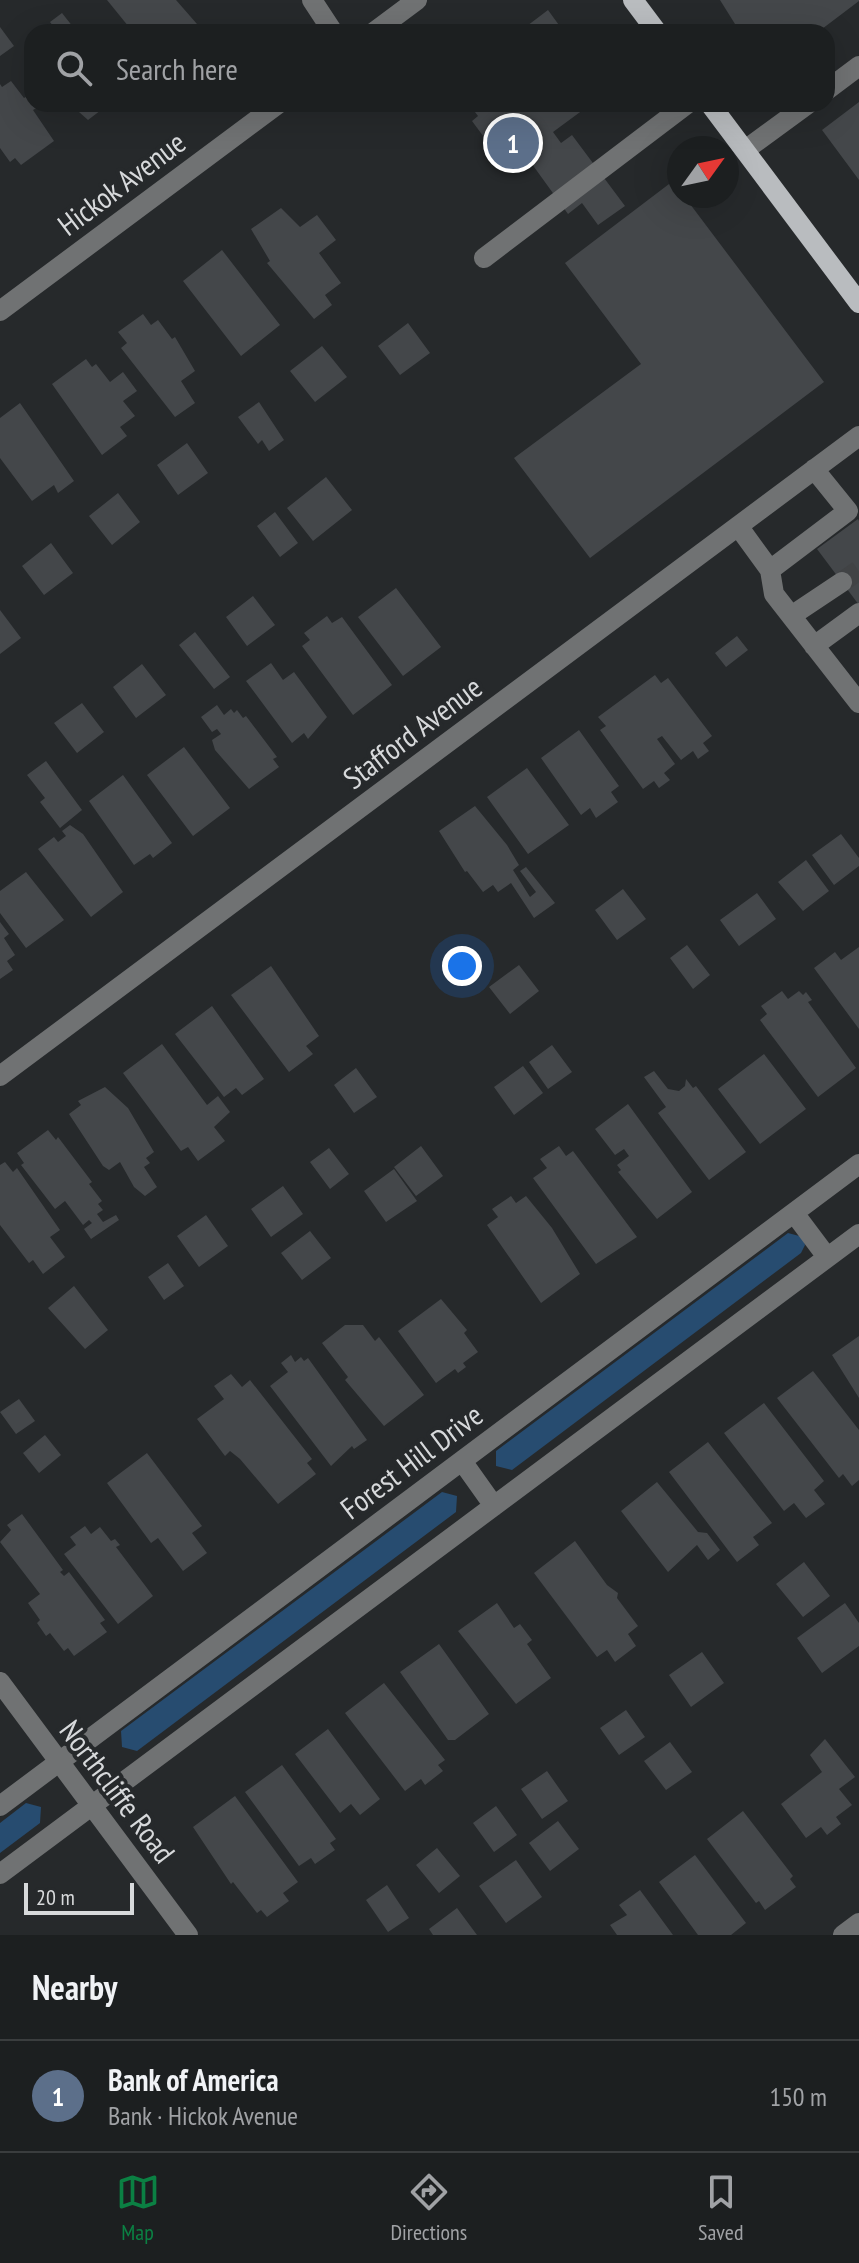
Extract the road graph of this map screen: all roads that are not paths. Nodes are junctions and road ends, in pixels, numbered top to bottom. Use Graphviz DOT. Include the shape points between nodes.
graph roads {
  1 [pos="312,0"];
  2 [pos="417,0"];
  3 [pos="633,0"];
  4 [pos="328,24"];
  5 [pos="385,24"];
  6 [pos="651,24"];
  7 [pos="859,66"];
  8 [pos="835,84"];
  9 [pos="267,112"];
  10 [pos="676,112"];
  11 [pos="716,112"];
  12 [pos="797,112"];
  13 [pos="745,150"];
  14 [pos="484,258"];
  15 [pos="859,303"];
  16 [pos="0,311"];
  17 [pos="859,436"];
  18 [pos="814,469"];
  19 [pos="853,509"];
  20 [pos="738,526"];
  21 [pos="770,570"];
  22 [pos="842,582"];
  23 [pos="859,613"];
  24 [pos="791,616"];
  25 [pos="814,646"];
  26 [pos="859,703"];
  27 [pos="0,1076"];
  28 [pos="859,1164"];
  29 [pos="794,1213"];
  30 [pos="859,1234"];
  31 [pos="827,1257"];
  32 [pos="462,1461"];
  33 [pos="494,1506"];
  34 [pos="0,1682"];
  35 [pos="60,1761"];
  36 [pos="92,1805"];
  37 [pos="0,1806"];
  38 [pos="0,1874"];
  39 [pos="859,1923"];
  40 [pos="188,1935"];
  41 [pos="843,1935"];
  1 -- 4 [label="street"];
  2 -- 5 [label="street"];
  3 -- 6 [label="main road"];
  7 -- 8 [label="street"];
  9 -- 16 [label="street, Hickok Avenue"];
  10 -- 14 [label="street"];
  11 -- 13 [label="main road"];
  12 -- 13 [label="street"];
  13 -- 15 [label="main road"];
  17 -- 18 [label="street, Stafford Avenue"];
  18 -- 19 [label="street"];
  18 -- 20 [label="street, Stafford Avenue"];
  19 -- 21 [label="street"];
  20 -- 21 [label="street"];
  20 -- 27 [label="street, Stafford Avenue"];
  21 -- 24 [label="street" via="774,594"];
  22 -- 24 [label="street"];
  23 -- 25 [label="street"];
  24 -- 25 [label="street"];
  25 -- 26 [label="street"];
  28 -- 29 [label="street, Forest Hill Drive"];
  29 -- 31 [label="street"];
  29 -- 32 [label="street, Forest Hill Drive"];
  30 -- 31 [label="street"];
  31 -- 33 [label="street"];
  32 -- 33 [label="street"];
  32 -- 35 [label="street, Forest Hill Drive"];
  33 -- 36 [label="street"];
  34 -- 35 [label="street, Northcliffe Road"];
  35 -- 36 [label="street, Northcliffe Road"];
  35 -- 37 [label="street, Forest Hill Drive"];
  36 -- 38 [label="street"];
  36 -- 40 [label="street, Northcliffe Road"];
  39 -- 41 [label="street"];
}
